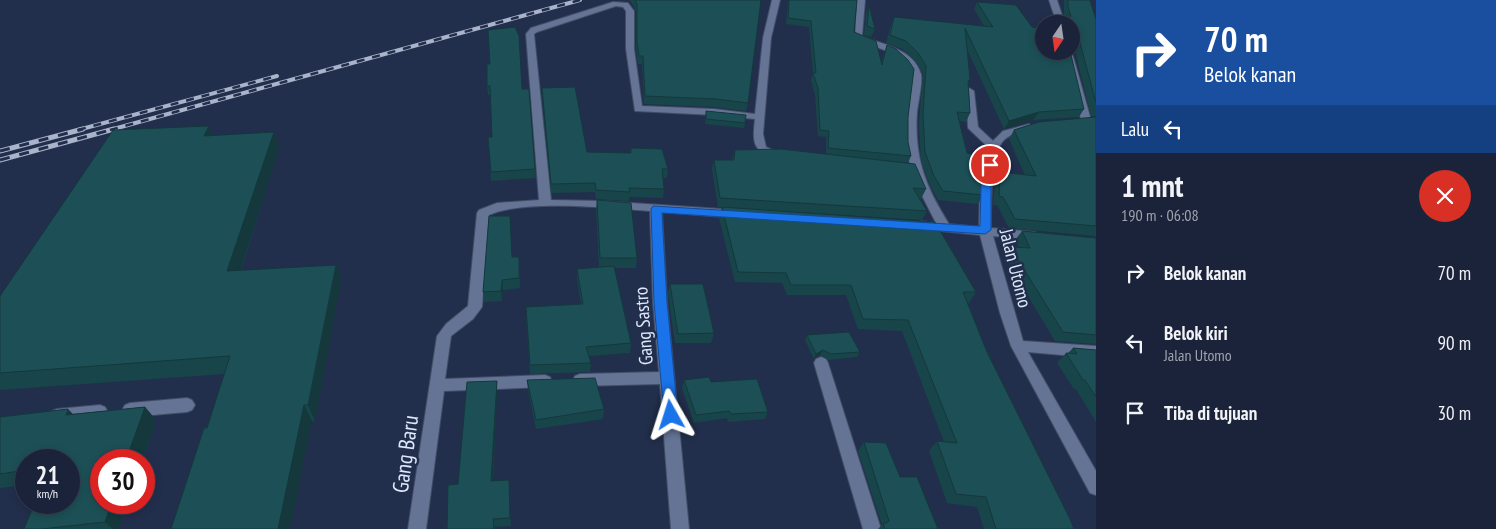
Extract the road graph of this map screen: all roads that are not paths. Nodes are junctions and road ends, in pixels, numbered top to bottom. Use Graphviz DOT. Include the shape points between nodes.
graph roads {
  1 [pos="776,0"];
  2 [pos="861,0"];
  3 [pos="1053,0"];
  4 [pos="1058,15"];
  5 [pos="1072,60"];
  6 [pos="969,91"];
  7 [pos="760,117"];
  8 [pos="1069,121"];
  9 [pos="1091,121"];
  10 [pos="1043,123"];
  11 [pos="994,147"];
  12 [pos="792,156"];
  13 [pos="545,202"];
  14 [pos="656,209"];
  15 [pos="746,215"];
  16 [pos="905,224"];
  17 [pos="945,227"];
  18 [pos="985,230"];
  19 [pos="1050,237"];
  20 [pos="1018,346"];
  21 [pos="1096,352"];
  22 [pos="821,363"];
  23 [pos="667,378"];
  24 [pos="437,384"];
  25 [pos="188,405"];
  26 [pos="40,417"];
  27 [pos="1096,487"];
  28 [pos="417,529"];
  29 [pos="680,529"];
  30 [pos="872,529"];
  1 -- 7 [label="street" via="768,38"];
  2 -- 17 [label="street" via="858,37 895,49 917,75 911,169"];
  3 -- 4 [label="street"];
  5 -- 9 [label="street"];
  6 -- 11 [label="street" via="974,128"];
  7 -- 12 [label="street" via="758,134 762,148 767,152"];
  7 -- 13 [label="street" via="638,109 630,49 631,15 625,5 616,4 534,30 530,34"];
  8 -- 9 [label="street"];
  10 -- 11 [label="street" via="1007,133 998,139"];
  11 -- 18 [label="street, Jalan Utomo" via="986,186"];
  13 -- 14 [label="street"];
  13 -- 24 [label="street, Gang Baru" via="501,204 488,207 483,213 475,307 447,329"];
  14 -- 15 [label="street"];
  14 -- 23 [label="street, Gang Sastro"];
  16 -- 17 [label="street"];
  17 -- 18 [label="street"];
  18 -- 19 [label="street"];
  18 -- 20 [label="street, Jalan Utomo"];
  20 -- 21 [label="street"];
  20 -- 27 [label="street, Jalan Utomo"];
  22 -- 30 [label="street"];
  23 -- 24 [label="street"];
  23 -- 29 [label="street, Gang Sastro"];
  24 -- 28 [label="street, Gang Baru"];
  25 -- 26 [label="street"];
}
